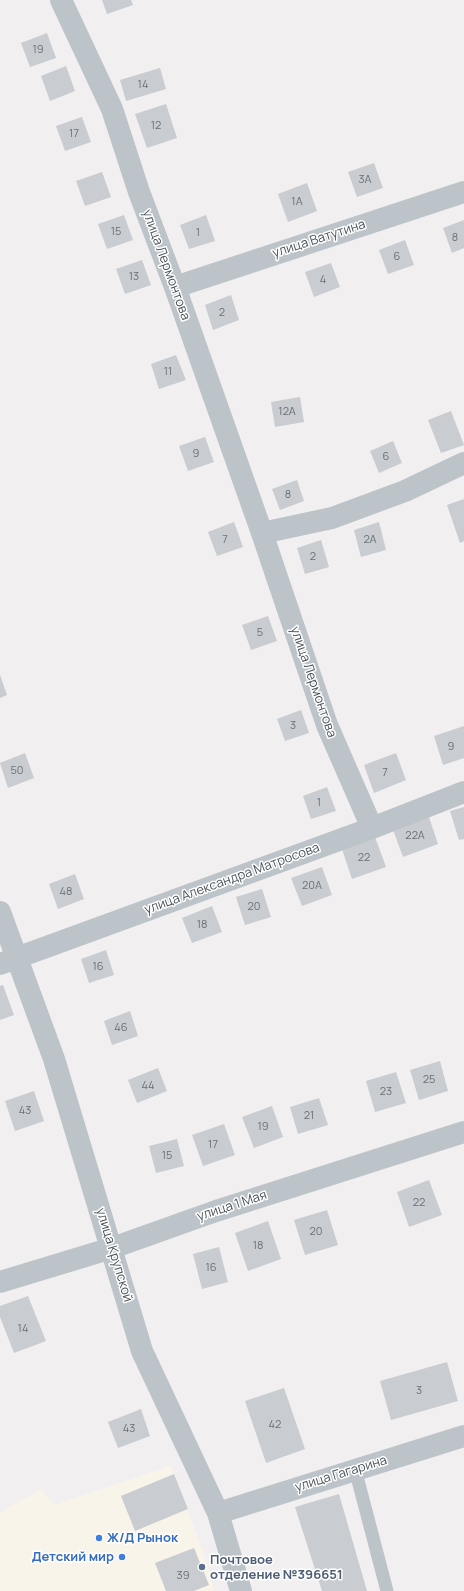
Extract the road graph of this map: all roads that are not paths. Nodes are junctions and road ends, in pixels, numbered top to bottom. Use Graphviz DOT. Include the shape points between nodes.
graph roads {
  1 [pos="61,0"];
  2 [pos="464,192"];
  3 [pos="175,287"];
  4 [pos="464,463"];
  5 [pos="262,533"];
  6 [pos="464,792"];
  7 [pos="372,828"];
  8 [pos="0,912"];
  9 [pos="8,961"];
  10 [pos="464,1132"];
  11 [pos="112,1248"];
  12 [pos="0,1282"];
  13 [pos="464,1436"];
  14 [pos="355,1469"];
  15 [pos="218,1513"];
  16 [pos="241,1591"];
  17 [pos="387,1591"];
  1 -- 3 [label="street, улица Лермонтова" via="112,109 139,192"];
  2 -- 3 [label="street, улица Ватутина"];
  3 -- 5 [label="street, улица Лермонтова"];
  4 -- 5 [label="street" via="406,491 332,518"];
  5 -- 7 [label="street, улица Лермонтова" via="327,725"];
  6 -- 7 [label="street, улица Александра Матросова"];
  7 -- 9 [label="street, улица Александра Матросова"];
  8 -- 9 [label="street, улица Крупской"];
  9 -- 11 [label="street, улица Крупской" via="54,1059"];
  10 -- 11 [label="street, улица 1 Мая" via="216,1211"];
  11 -- 12 [label="street, улица 1 Мая"];
  11 -- 15 [label="street, улица Крупской" via="142,1351"];
  13 -- 14 [label="street, улица Гагарина"];
  14 -- 15 [label="street, улица Гагарина"];
  14 -- 17 [label="lane"];
  15 -- 16 [label="street, улица Крупской"];
}
